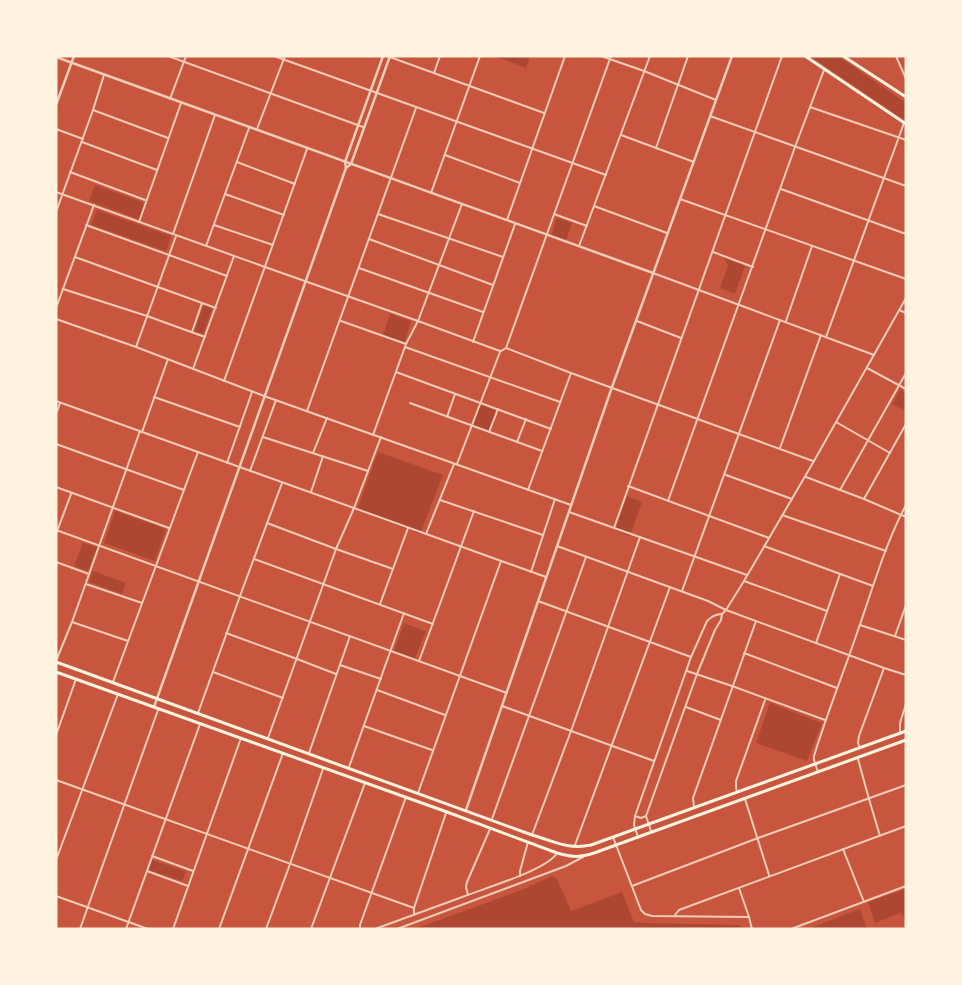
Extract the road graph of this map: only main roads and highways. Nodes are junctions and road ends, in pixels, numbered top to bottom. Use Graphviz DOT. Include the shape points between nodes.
graph roads {
  1 [pos="805,56"];
  2 [pos="843,56"];
  3 [pos="905,96"];
  4 [pos="905,123"];
  5 [pos="56,662"];
  6 [pos="56,672"];
  7 [pos="906,731"];
  8 [pos="906,740"];
  1 -- 4 [label="main road"];
  2 -- 3 [label="main road"];
  5 -- 7 [label="main road" via="575,847 591,845"];
  6 -- 8 [label="main road" via="577,857"];
}
